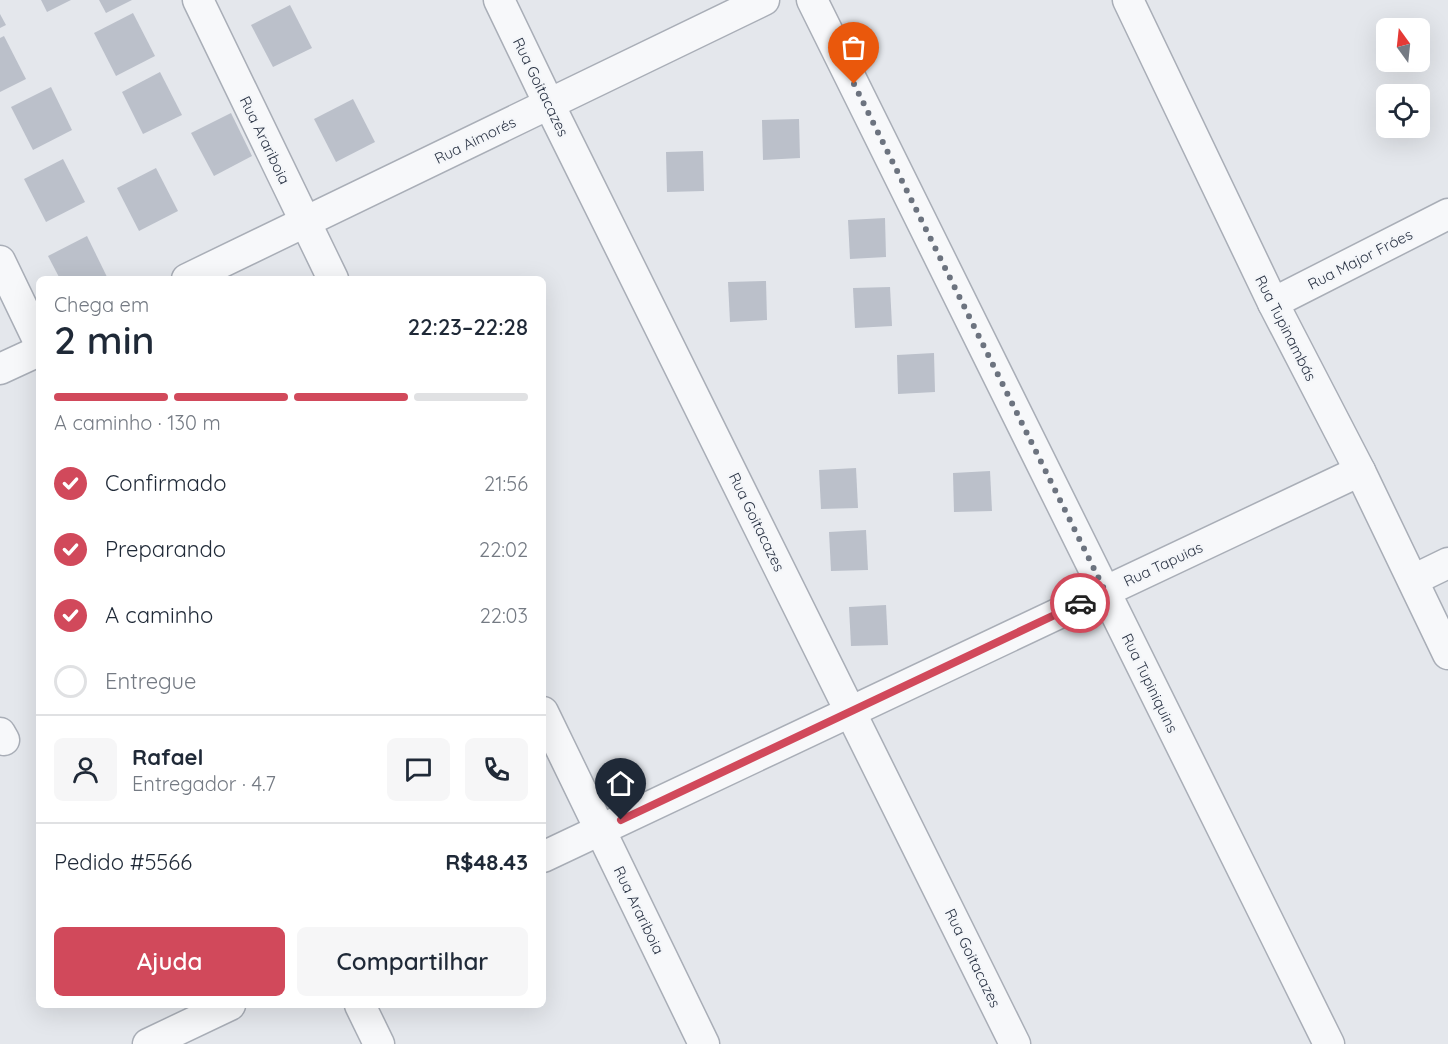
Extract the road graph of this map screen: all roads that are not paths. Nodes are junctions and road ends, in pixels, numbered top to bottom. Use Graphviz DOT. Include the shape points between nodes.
graph roads {
  1 [pos="198,0"];
  2 [pos="499,0"];
  3 [pos="764,0"];
  4 [pos="812,0"];
  5 [pos="1128,0"];
  6 [pos="549,104"];
  7 [pos="1448,214"];
  8 [pos="305,222"];
  9 [pos="0,261"];
  10 [pos="193,276"];
  11 [pos="332,276"];
  12 [pos="1273,303"];
  13 [pos="36,336"];
  14 [pos="36,352"];
  15 [pos="0,369"];
  16 [pos="1359,471"];
  17 [pos="1448,563"];
  18 [pos="1413,580"];
  19 [pos="1105,591"];
  20 [pos="1448,654"];
  21 [pos="852,711"];
  22 [pos="546,718"];
  23 [pos="601,830"];
  24 [pos="546,856"];
  25 [pos="224,1008"];
  26 [pos="361,1008"];
  27 [pos="148,1044"];
  28 [pos="379,1044"];
  29 [pos="704,1044"];
  30 [pos="1015,1044"];
  31 [pos="1329,1044"];
  1 -- 8 [label="street, Rua Arariboia"];
  2 -- 6 [label="street, Rua Goitacazes"];
  3 -- 6 [label="street, Rua Aimorés"];
  4 -- 19 [label="street, Rua Tupiniquins"];
  5 -- 12 [label="street, Rua Tupinambás"];
  6 -- 8 [label="street, Rua Aimorés"];
  6 -- 21 [label="street, Rua Goitacazes"];
  7 -- 12 [label="street, Rua Major Fróes"];
  8 -- 10 [label="street, Rua Aimorés"];
  8 -- 11 [label="street, Rua Arariboia"];
  9 -- 13 [label="street"];
  12 -- 16 [label="street, Rua Tupinambás"];
  14 -- 15 [label="street"];
  16 -- 18 [label="street, Rua Tupinambás"];
  16 -- 19 [label="street, Rua Tapuias"];
  17 -- 18 [label="street"];
  18 -- 20 [label="street, Rua Tupinambás"];
  19 -- 21 [label="street, Rua Tapuias"];
  19 -- 31 [label="street, Rua Tupiniquins"];
  21 -- 23 [label="street, Rua Tapuias"];
  21 -- 30 [label="street, Rua Goitacazes"];
  22 -- 23 [label="street, Rua Arariboia"];
  23 -- 24 [label="street, Rua Tapuias"];
  23 -- 29 [label="street, Rua Arariboia"];
  25 -- 27 [label="street"];
  26 -- 28 [label="street"];
}
